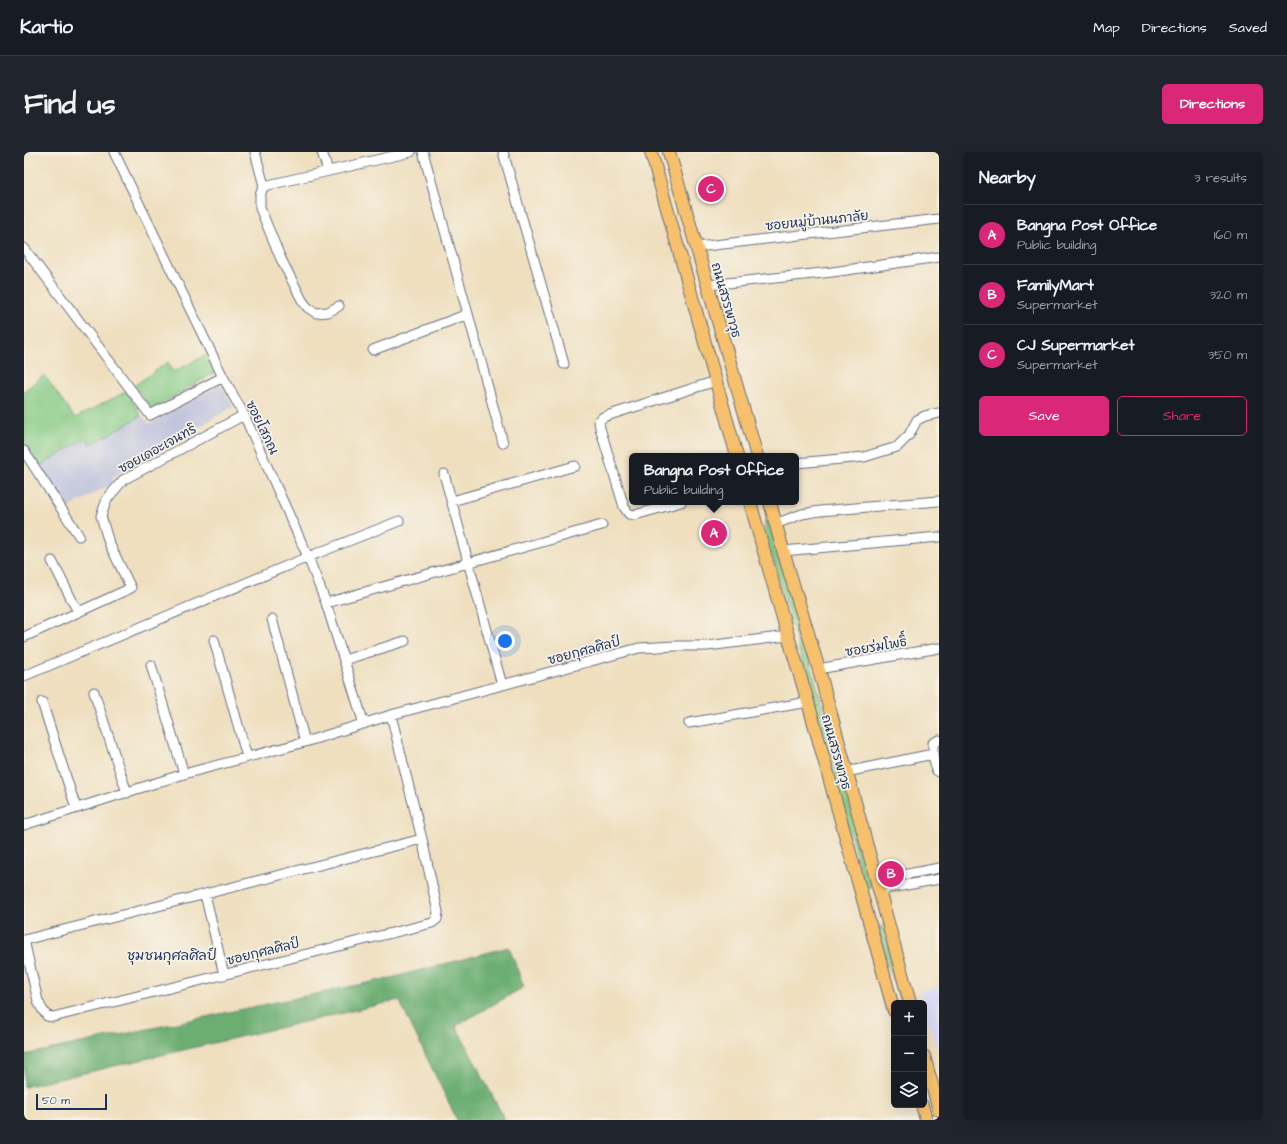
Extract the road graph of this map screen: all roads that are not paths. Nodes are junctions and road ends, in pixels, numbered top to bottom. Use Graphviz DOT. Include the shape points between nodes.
graph roads {
  1 [pos="114,152"];
  2 [pos="254,152"];
  3 [pos="322,152"];
  4 [pos="411,152"];
  5 [pos="423,152"];
  6 [pos="503,152"];
  7 [pos="651,152"];
  8 [pos="669,152"];
  9 [pos="394,154"];
  10 [pos="328,171"];
  11 [pos="264,186"];
  12 [pos="939,219"];
  13 [pos="697,247"];
  14 [pos="24,248"];
  15 [pos="939,257"];
  16 [pos="708,286"];
  17 [pos="339,306"];
  18 [pos="468,314"];
  19 [pos="374,350"];
  20 [pos="564,364"];
  21 [pos="223,377"];
  22 [pos="716,381"];
  23 [pos="939,413"];
  24 [pos="244,415"];
  25 [pos="503,443"];
  26 [pos="24,451"];
  27 [pos="736,453"];
  28 [pos="756,453"];
  29 [pos="27,462"];
  30 [pos="799,463"];
  31 [pos="575,466"];
  32 [pos="444,474"];
  33 [pos="452,501"];
  34 [pos="939,501"];
  35 [pos="670,505"];
  36 [pos="755,505"];
  37 [pos="771,505"];
  38 [pos="398,521"];
  39 [pos="602,524"];
  40 [pos="775,524"];
  41 [pos="79,536"];
  42 [pos="939,537"];
  43 [pos="783,551"];
  44 [pos="308,557"];
  45 [pos="52,561"];
  46 [pos="469,562"];
  47 [pos="326,603"];
  48 [pos="78,612"];
  49 [pos="272,618"];
  50 [pos="788,636"];
  51 [pos="24,637"];
  52 [pos="214,640"];
  53 [pos="405,641"];
  54 [pos="939,648"];
  55 [pos="344,660"];
  56 [pos="151,665"];
  57 [pos="818,669"];
  58 [pos="24,676"];
  59 [pos="502,685"];
  60 [pos="94,692"];
  61 [pos="42,702"];
  62 [pos="808,702"];
  63 [pos="390,715"];
  64 [pos="689,723"];
  65 [pos="364,724"];
  66 [pos="939,740"];
  67 [pos="305,742"];
  68 [pos="933,754"];
  69 [pos="247,757"];
  70 [pos="846,772"];
  71 [pos="939,772"];
  72 [pos="184,774"];
  73 [pos="127,793"];
  74 [pos="76,808"];
  75 [pos="24,825"];
  76 [pos="422,839"];
  77 [pos="939,868"];
  78 [pos="939,879"];
  79 [pos="878,885"];
  80 [pos="205,894"];
  81 [pos="885,911"];
  82 [pos="868,916"];
  83 [pos="24,940"];
  84 [pos="224,975"];
  85 [pos="891,1000"];
  86 [pos="909,1000"];
  87 [pos="927,1067"];
  88 [pos="923,1108"];
  89 [pos="939,1110"];
  90 [pos="926,1120"];
  1 -- 21 [label="street, ซอยโสภณ"];
  2 -- 11 [label="street"];
  3 -- 10 [label="street"];
  4 -- 9 [label="street"];
  5 -- 18 [label="street"];
  6 -- 20 [label="street"];
  7 -- 22 [label="main road"];
  8 -- 13 [label="main road, ถนนสรรพาวุธ"];
  9 -- 10 [label="street"];
  10 -- 11 [label="street"];
  11 -- 17 [label="street" via="260,195 260,208 281,259 302,300 316,313 328,312"];
  12 -- 13 [label="street, ซอยหมู่บ้านนภาลัย"];
  13 -- 16 [label="main road, ถนนสรรพาวุธ"];
  14 -- 21 [label="street" via="150,415"];
  15 -- 16 [label="street"];
  16 -- 28 [label="main road, ถนนสรรพาวุธ"];
  18 -- 19 [label="street"];
  18 -- 25 [label="street"];
  21 -- 24 [label="street, ซอยโสภณ"];
  22 -- 27 [label="main road"];
  22 -- 35 [label="street" via="603,417 599,421 624,507 629,514 635,515"];
  23 -- 30 [label="street" via="917,420 909,435 897,447 864,457"];
  24 -- 44 [label="street, ซอยโสภณ"];
  24 -- 48 [label="street, ซอยเดอะเจนทริ" via="123,480 107,499 101,516 109,543 131,588"];
  26 -- 29 [label="street"];
  29 -- 41 [label="street"];
  31 -- 33 [label="street"];
  32 -- 33 [label="street"];
  33 -- 46 [label="street"];
  34 -- 40 [label="street" via="820,511 802,514"];
  36 -- 50 [label="main road, ถนนสรรพาวุธ"];
  37 -- 40 [label="main road, ถนนสรรพาวุธ"];
  38 -- 44 [label="street"];
  39 -- 46 [label="street"];
  40 -- 43 [label="main road, ถนนสรรพาวุธ"];
  42 -- 43 [label="street"];
  43 -- 57 [label="main road, ถนนสรรพาวุธ"];
  44 -- 47 [label="street, ซอยโสภณ"];
  44 -- 58 [label="street"];
  45 -- 48 [label="street"];
  46 -- 47 [label="street"];
  46 -- 59 [label="street"];
  47 -- 55 [label="street, ซอยโสภณ"];
  48 -- 51 [label="street, ซอยเดอะเจนทริ"];
  49 -- 67 [label="street"];
  50 -- 59 [label="street, ซอยกุศลศิลป์" via="707,646 639,648"];
  50 -- 62 [label="main road, ถนนสรรพาวุธ"];
  52 -- 69 [label="street"];
  53 -- 55 [label="street"];
  54 -- 57 [label="street, ซอยร่มโพธิ์"];
  55 -- 65 [label="street, ซอยโสภณ"];
  56 -- 72 [label="street"];
  57 -- 70 [label="main road, ถนนสรรพาวุธ"];
  59 -- 63 [label="street, ซอยกุศลศิลป์"];
  60 -- 73 [label="street"];
  61 -- 74 [label="street"];
  62 -- 64 [label="street"];
  62 -- 82 [label="main road, ถนนสรรพาวุธ"];
  63 -- 65 [label="street, ซอยกุศลศิลป์"];
  63 -- 76 [label="street, ซอยกุศลศิลป์"];
  65 -- 67 [label="street, ซอยกุศลศิลป์"];
  66 -- 68 [label="street" via="933,743"];
  67 -- 69 [label="street, ซอยกุศลศิลป์"];
  68 -- 70 [label="street"];
  68 -- 71 [label="street" via="936,770"];
  69 -- 72 [label="street, ซอยกุศลศิลป์"];
  70 -- 79 [label="main road, ถนนสรรพาวุธ"];
  72 -- 73 [label="street, ซอยกุศลศิลป์"];
  73 -- 74 [label="street, ซอยกุศลศิลป์"];
  74 -- 75 [label="street, ซอยกุศลศิลป์"];
  76 -- 80 [label="street, ซอยกุศลศิลป์"];
  76 -- 84 [label="street, ซอยกุศลศิลป์" via="438,912 437,919 432,923"];
  77 -- 79 [label="street"];
  78 -- 79 [label="street"];
  79 -- 81 [label="main road, ถนนสรรพาวุธ"];
  80 -- 83 [label="street, ซอยกุศลศิลป์"];
  80 -- 84 [label="street"];
  81 -- 82 [label="main road"];
  81 -- 86 [label="main road, ถนนสรรพาวุธ"];
  82 -- 85 [label="main road, ถนนสรรพาวุธ"];
  83 -- 84 [label="street, ซอยกุศลศิลป์" via="38,1001 47,1016 53,1017"];
  87 -- 89 [label="main road"];
  88 -- 90 [label="main road"];
}
